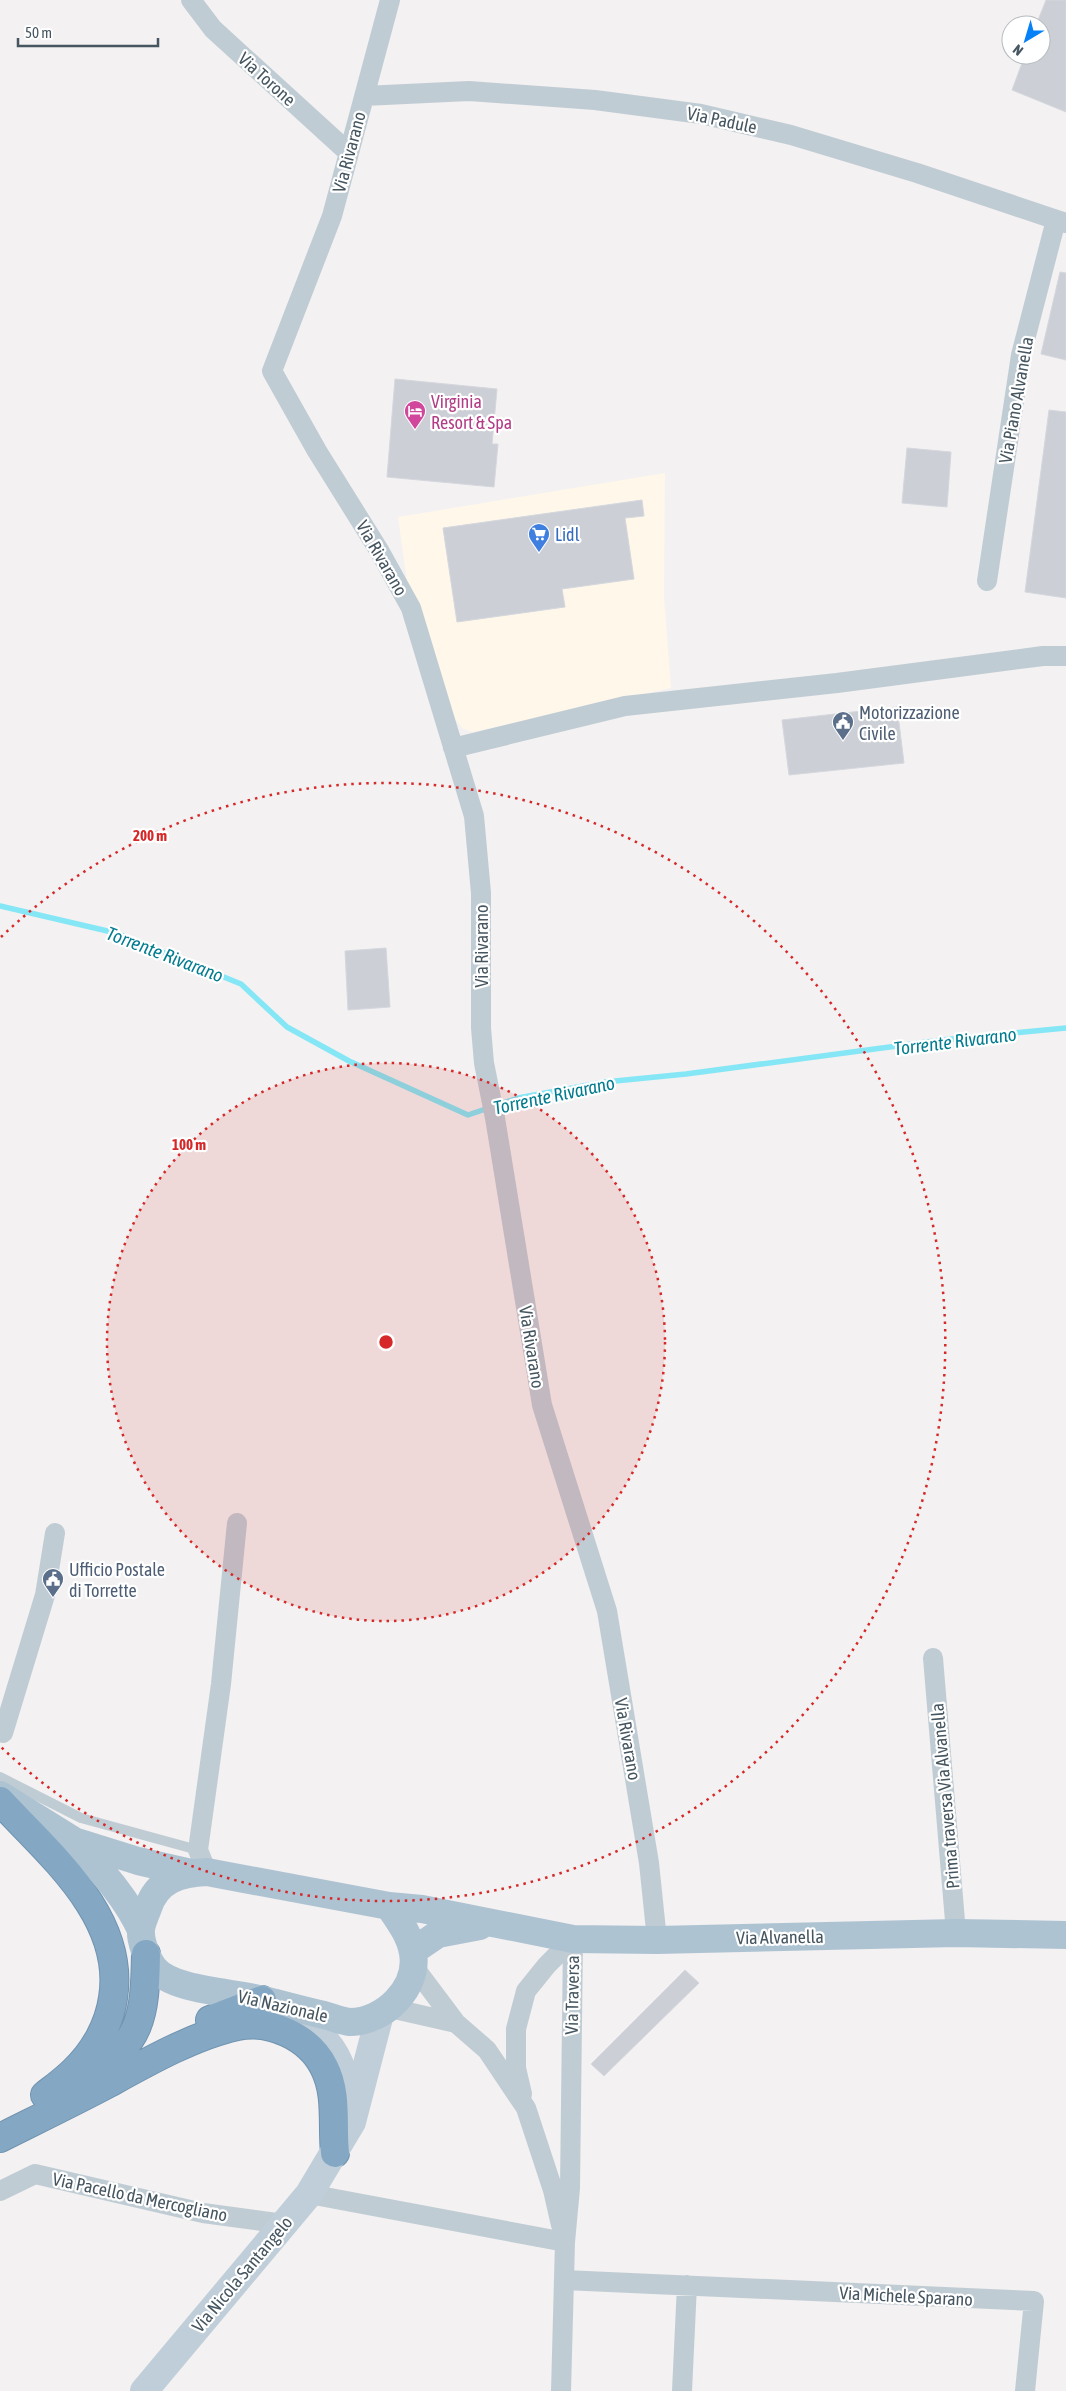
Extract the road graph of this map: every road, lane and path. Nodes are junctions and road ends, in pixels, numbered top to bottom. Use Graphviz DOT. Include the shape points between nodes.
graph roads {
  1 [pos="191,0"];
  2 [pos="390,0"];
  3 [pos="364,96"];
  4 [pos="349,153"];
  5 [pos="1061,222"];
  6 [pos="987,581"];
  7 [pos="1066,656"];
  8 [pos="453,748"];
  9 [pos="237,1524"];
  10 [pos="54,1533"];
  11 [pos="933,1658"];
  12 [pos="2,1738"];
  13 [pos="0,1777"];
  14 [pos="0,1795"];
  15 [pos="0,1801"];
  16 [pos="74,1841"];
  17 [pos="199,1865"];
  18 [pos="389,1906"];
  19 [pos="496,1924"];
  20 [pos="956,1934"];
  21 [pos="1066,1935"];
  22 [pos="573,1939"];
  23 [pos="657,1940"];
  24 [pos="143,1942"];
  25 [pos="413,1959"];
  26 [pos="269,2001"];
  27 [pos="385,2011"];
  28 [pos="456,2023"];
  29 [pos="157,2057"];
  30 [pos="45,2096"];
  31 [pos="526,2108"];
  32 [pos="0,2120"];
  33 [pos="0,2138"];
  34 [pos="335,2153"];
  35 [pos="0,2191"];
  36 [pos="309,2194"];
  37 [pos="284,2224"];
  38 [pos="565,2242"];
  39 [pos="564,2280"];
  40 [pos="687,2285"];
  41 [pos="144,2391"];
  42 [pos="560,2391"];
  43 [pos="682,2391"];
  44 [pos="1025,2391"];
  1 -- 4 [label="street, Via Torone" via="213,29"];
  2 -- 3 [label="street, Via Rivarano"];
  3 -- 4 [label="street, Via Rivarano"];
  3 -- 5 [label="street, Via Padule" via="469,92 594,100 701,114 917,173"];
  4 -- 8 [label="street, Via Rivarano" via="332,216 272,371 411,608"];
  5 -- 6 [label="street, Via Piano Alvanella" via="1021,355"];
  7 -- 8 [label="street" via="1043,656 625,706"];
  8 -- 23 [label="street, Via Rivarano" via="474,816 482,893 481,1028 484,1063 542,1405 607,1611 649,1863"];
  9 -- 17 [label="street"];
  10 -- 12 [label="street" via="45,1595"];
  11 -- 20 [label="street, Prima traversa Via Alvanella"];
  13 -- 17 [label="lane" via="81,1818"];
  14 -- 16 [label="main road, Via Nazionale"];
  15 -- 30 [label="highway" via="79,1889 106,1931 113,1952 114,1991 107,2023 86,2058"];
  16 -- 17 [label="main road, Via Nazionale" via="138,1861"];
  16 -- 24 [label="main road, Via Nazionale" via="122,1896"];
  17 -- 18 [label="main road, Via Nazionale"];
  17 -- 24 [label="main road, Via Nazionale" via="168,1880 152,1896"];
  18 -- 19 [label="main road, Via Nazionale" via="422,1909"];
  18 -- 25 [label="main road" via="406,1932"];
  19 -- 22 [label="main road, Via Alvanella"];
  19 -- 25 [label="main road" via="438,1934"];
  20 -- 21 [label="main road, Via Alvanella"];
  20 -- 23 [label="main road, Via Alvanella"];
  22 -- 23 [label="main road, Via Alvanella"];
  22 -- 31 [label="street, Via Traversa" via="526,1992 516,2029 516,2068"];
  22 -- 38 [label="street, Via Traversa" via="570,2188"];
  24 -- 26 [label="main road, Via Nazionale" via="155,1968 164,1976 179,1983"];
  24 -- 30 [label="highway" via="144,2005 131,2039 105,2066"];
  25 -- 27 [label="main road" via="403,1993"];
  25 -- 28 [label="street, Via Traversa"];
  26 -- 27 [label="main road, Via Nazionale" via="349,2022 372,2019"];
  26 -- 29 [label="highway" via="213,2019"];
  26 -- 34 [label="main road" via="319,2034 342,2068 347,2107"];
  27 -- 28 [label="street, Via Traversa"];
  27 -- 34 [label="main road" via="352,2122"];
  28 -- 31 [label="street, Via Traversa" via="487,2050"];
  29 -- 33 [label="highway"];
  29 -- 34 [label="highway" via="238,2025 272,2027 288,2032 314,2052 324,2066 335,2107"];
  30 -- 32 [label="highway"];
  31 -- 38 [label="street, Via Traversa" via="553,2190"];
  34 -- 36 [label="main road, Via Nicola Santangelo"];
  35 -- 37 [label="street, Via Pacello da Mercogliano" via="35,2174 203,2213"];
  36 -- 37 [label="main road, Via Nicola Santangelo"];
  36 -- 38 [label="street"];
  37 -- 41 [label="main road, Via Nicola Santangelo"];
  38 -- 39 [label="street, Via Traversa"];
  39 -- 40 [label="street, Via Michele Sparano"];
  39 -- 42 [label="street, Via Traversa"];
  40 -- 43 [label="street"];
  40 -- 44 [label="street, Via Michele Sparano" via="1034,2302"];
}
